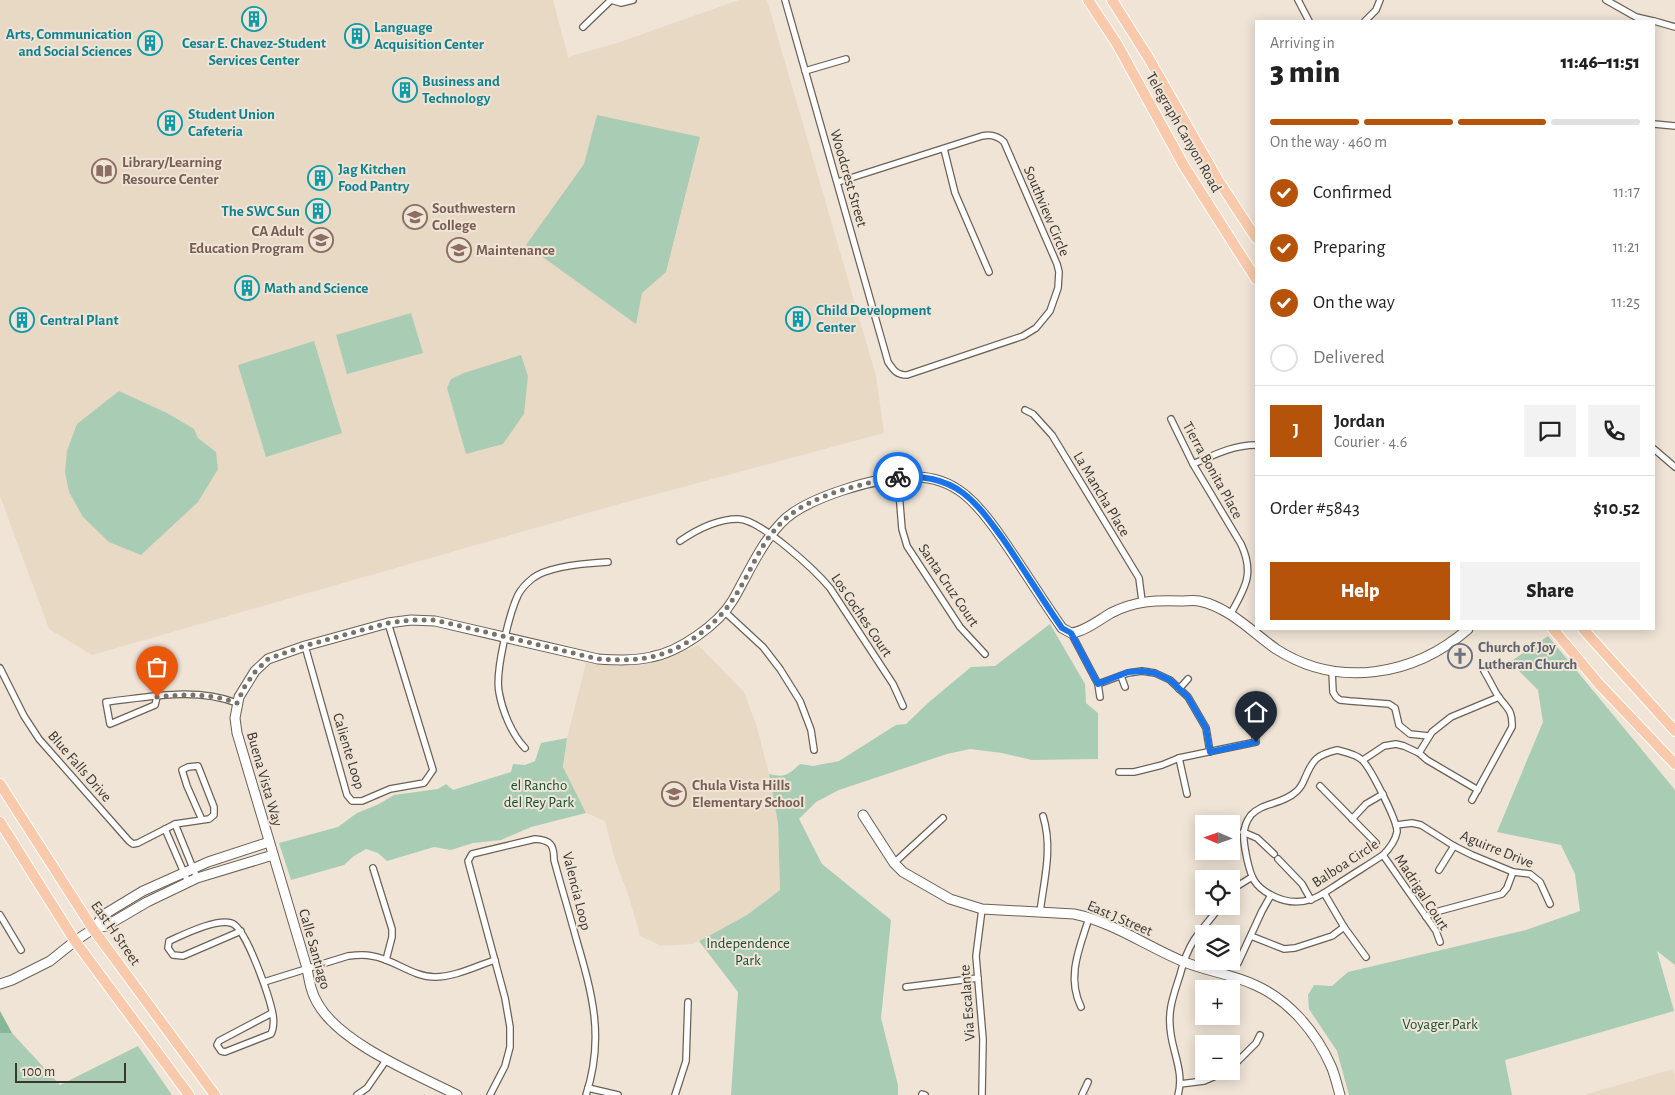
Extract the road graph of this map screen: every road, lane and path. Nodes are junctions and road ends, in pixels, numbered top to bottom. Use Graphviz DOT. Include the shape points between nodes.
graph roads {
  1 [pos="611,0"];
  2 [pos="633,0"];
  3 [pos="785,0"];
  4 [pos="1088,0"];
  5 [pos="1112,0"];
  6 [pos="1298,0"];
  7 [pos="1380,0"];
  8 [pos="1606,0"];
  9 [pos="1308,20"];
  10 [pos="1366,20"];
  11 [pos="1650,20"];
  12 [pos="1655,21"];
  13 [pos="1675,26"];
  14 [pos="584,27"];
  15 [pos="846,59"];
  16 [pos="805,70"];
  17 [pos="1655,124"];
  18 [pos="1675,126"];
  19 [pos="944,149"];
  20 [pos="838,182"];
  21 [pos="1255,236"];
  22 [pos="988,272"];
  23 [pos="1255,277"];
  24 [pos="888,362"];
  25 [pos="1024,410"];
  26 [pos="1171,418"];
  27 [pos="1255,445"];
  28 [pos="1655,450"];
  29 [pos="1193,464"];
  30 [pos="900,466"];
  31 [pos="1675,467"];
  32 [pos="899,477"];
  33 [pos="770,535"];
  34 [pos="680,541"];
  35 [pos="608,562"];
  36 [pos="1142,601"];
  37 [pos="724,611"];
  38 [pos="1230,615"];
  39 [pos="388,623"];
  40 [pos="1467,630"];
  41 [pos="1554,630"];
  42 [pos="1584,630"];
  43 [pos="1071,633"];
  44 [pos="506,638"];
  45 [pos="304,646"];
  46 [pos="985,654"];
  47 [pos="0,668"];
  48 [pos="1332,671"];
  49 [pos="1484,671"];
  50 [pos="1121,676"];
  51 [pos="1188,679"];
  52 [pos="1098,684"];
  53 [pos="1125,687"];
  54 [pos="1179,689"];
  55 [pos="157,697"];
  56 [pos="1100,697"];
  57 [pos="1499,697"];
  58 [pos="237,703"];
  59 [pos="903,706"];
  60 [pos="1675,731"];
  61 [pos="1254,732"];
  62 [pos="1430,736"];
  63 [pos="525,748"];
  64 [pos="814,750"];
  65 [pos="1210,752"];
  66 [pos="1419,753"];
  67 [pos="1179,758"];
  68 [pos="1363,760"];
  69 [pos="1675,764"];
  70 [pos="1118,772"];
  71 [pos="0,784"];
  72 [pos="1320,786"];
  73 [pos="1478,790"];
  74 [pos="1188,794"];
  75 [pos="1383,794"];
  76 [pos="1472,800"];
  77 [pos="862,815"];
  78 [pos="1043,816"];
  79 [pos="943,818"];
  80 [pos="1352,818"];
  81 [pos="202,820"];
  82 [pos="0,822"];
  83 [pos="174,824"];
  84 [pos="1396,826"];
  85 [pos="165,829"];
  86 [pos="1243,832"];
  87 [pos="269,842"];
  88 [pos="1376,843"];
  89 [pos="1454,846"];
  90 [pos="273,855"];
  91 [pos="1383,855"];
  92 [pos="894,863"];
  93 [pos="193,868"];
  94 [pos="372,868"];
  95 [pos="1439,870"];
  96 [pos="184,872"];
  97 [pos="1513,872"];
  98 [pos="1252,878"];
  99 [pos="192,880"];
  100 [pos="1240,885"];
  101 [pos="1324,893"];
  102 [pos="1271,895"];
  103 [pos="1311,900"];
  104 [pos="1550,904"];
  105 [pos="982,909"];
  106 [pos="1040,912"];
  107 [pos="0,915"];
  108 [pos="1213,915"];
  109 [pos="1426,917"];
  110 [pos="1090,918"];
  111 [pos="6,924"];
  112 [pos="1344,927"];
  113 [pos="0,928"];
  114 [pos="93,930"];
  115 [pos="241,931"];
  116 [pos="1251,936"];
  117 [pos="75,941"];
  118 [pos="1440,942"];
  119 [pos="21,950"];
  120 [pos="1366,957"];
  121 [pos="1240,959"];
  122 [pos="386,960"];
  123 [pos="495,960"];
  124 [pos="1184,962"];
  125 [pos="306,968"];
  126 [pos="978,978"];
  127 [pos="264,982"];
  128 [pos="0,984"];
  129 [pos="906,986"];
  130 [pos="688,1002"];
  131 [pos="1081,1007"];
  132 [pos="272,1013"];
  133 [pos="1260,1035"];
  134 [pos="387,1059"];
  135 [pos="1240,1059"];
  136 [pos="1208,1080"];
  137 [pos="1088,1082"];
  138 [pos="1180,1084"];
  139 [pos="588,1088"];
  140 [pos="189,1095"];
  141 [pos="214,1095"];
  142 [pos="357,1095"];
  143 [pos="457,1095"];
  144 [pos="490,1095"];
  145 [pos="586,1095"];
  146 [pos="618,1095"];
  147 [pos="675,1095"];
  148 [pos="982,1095"];
  149 [pos="1082,1095"];
  150 [pos="1178,1095"];
  151 [pos="1340,1095"];
  1 -- 2 [label="street" via="621,3"];
  1 -- 14 [label="street"];
  3 -- 16 [label="street, Woodcrest Street"];
  4 -- 23 [label="main road, Telegraph Canyon Road" via="1117,44 1184,166"];
  5 -- 21 [label="main road, Telegraph Canyon Road"];
  6 -- 9 [label="street"];
  7 -- 10 [label="street"];
  8 -- 11 [label="street" via="1636,17"];
  12 -- 13 [label="street"];
  15 -- 16 [label="street"];
  16 -- 20 [label="street, Woodcrest Street"];
  17 -- 18 [label="street"];
  19 -- 20 [label="street, Southview Circle"];
  19 -- 22 [label="street" via="955,193"];
  19 -- 24 [label="street, Southview Circle" via="986,135 1004,142 1057,264 1056,296 1046,318 1023,336 907,375 894,371"];
  20 -- 24 [label="street, Woodcrest Street"];
  25 -- 36 [label="street, La Mancha Place" via="1033,414 1056,441 1139,578"];
  26 -- 29 [label="street, Tierra Bonita Place"];
  27 -- 29 [label="street" via="1226,449"];
  28 -- 31 [label="street"];
  29 -- 38 [label="street, Tierra Bonita Place" via="1247,556 1249,572 1246,584"];
  30 -- 32 [label="street, Santa Cruz Court"];
  32 -- 33 [label="street, Buena Vista Way" via="867,483 805,505"];
  32 -- 43 [label="street, Buena Vista Way" via="936,480 972,501 985,514 1062,628"];
  32 -- 46 [label="street, Santa Cruz Court" via="902,529 907,546 960,627"];
  33 -- 34 [label="street, Los Coches Court" via="749,521 738,519 704,527"];
  33 -- 37 [label="street, Buena Vista Way"];
  33 -- 59 [label="street, Los Coches Court" via="812,568 830,588 893,684"];
  35 -- 44 [label="street" via="566,566 533,578 519,592"];
  36 -- 38 [label="street" via="1199,601"];
  36 -- 43 [label="street"];
  37 -- 44 [label="street, Buena Vista Way" via="705,630 686,642 651,657 621,661 598,659"];
  37 -- 64 [label="street" via="763,646 780,669 808,720"];
  38 -- 48 [label="street" via="1278,650 1307,664"];
  39 -- 44 [label="street, Buena Vista Way" via="435,620"];
  39 -- 45 [label="street, Buena Vista Way"];
  39 -- 45 [label="street, Caliente Loop" via="433,770 424,783 390,789 362,801 352,801 347,795"];
  40 -- 48 [label="street" via="1441,649 1407,664 1374,673"];
  41 -- 69 [label="main road" via="1599,684"];
  42 -- 60 [label="main road"];
  43 -- 52 [label="street"];
  44 -- 63 [label="street" via="499,670 499,692 513,731"];
  45 -- 58 [label="street, Buena Vista Way" via="268,659 245,686"];
  47 -- 85 [label="street, Blue Falls Drive" via="39,739 133,844"];
  48 -- 62 [label="street" via="1333,692 1340,700 1389,704 1395,708 1399,724 1410,734"];
  49 -- 57 [label="street"];
  50 -- 52 [label="street"];
  50 -- 53 [label="street"];
  50 -- 54 [label="street" via="1128,672 1155,673"];
  51 -- 54 [label="street"];
  52 -- 56 [label="street"];
  54 -- 65 [label="street" via="1188,697 1206,728"];
  55 -- 55 [label="street" via="155,706 110,724 106,702"];
  55 -- 58 [label="street" via="192,694"];
  57 -- 62 [label="street" via="1451,717"];
  57 -- 73 [label="street" via="1507,706 1512,727"];
  58 -- 87 [label="street, Buena Vista Way" via="237,733"];
  61 -- 65 [label="street" via="1256,742"];
  62 -- 66 [label="street"];
  65 -- 67 [label="street"];
  66 -- 68 [label="street" via="1404,746 1390,745"];
  66 -- 73 [label="street"];
  67 -- 70 [label="street" via="1134,772"];
  67 -- 74 [label="street"];
  68 -- 75 [label="street"];
  68 -- 86 [label="street" via="1337,750 1320,755 1311,764 1301,787 1291,797 1265,806 1252,815"];
  71 -- 114 [label="main road, East H Street"];
  72 -- 80 [label="street"];
  73 -- 76 [label="street"];
  75 -- 80 [label="street"];
  75 -- 84 [label="street"];
  77 -- 92 [label="street, East J Street"];
  78 -- 106 [label="street" via="1049,848"];
  79 -- 92 [label="street"];
  80 -- 88 [label="street"];
  81 -- 81 [label="street" via="214,815 214,807 198,766 188,767 182,770"];
  81 -- 83 [label="street"];
  82 -- 117 [label="main road"];
  83 -- 85 [label="street, Blue Falls Drive"];
  83 -- 93 [label="street"];
  84 -- 89 [label="street, Aguirre Drive" via="1421,824"];
  84 -- 91 [label="street, Balboa Circle" via="1391,847"];
  85 -- 96 [label="street"];
  86 -- 98 [label="street"];
  86 -- 103 [label="street" via="1257,838 1276,856 1302,884"];
  87 -- 90 [label="street, Buena Vista Way"];
  87 -- 93 [label="street, Buena Vista Way"];
  89 -- 95 [label="street"];
  89 -- 97 [label="street, Aguirre Drive"];
  90 -- 99 [label="street, Buena Vista Way"];
  90 -- 125 [label="street, Calle Santiago"];
  91 -- 101 [label="street, Balboa Circle"];
  91 -- 109 [label="street, Madrigal Court"];
  92 -- 105 [label="street, East J Street" via="903,872 950,899"];
  93 -- 96 [label="street, Buena Vista Way"];
  93 -- 99 [label="street"];
  94 -- 122 [label="street" via="392,930"];
  96 -- 99 [label="street"];
  96 -- 114 [label="street, Buena Vista Way" via="105,914"];
  97 -- 104 [label="street, Aguirre Drive" via="1530,874 1540,882"];
  97 -- 109 [label="street" via="1502,894"];
  98 -- 100 [label="street"];
  98 -- 102 [label="street, Balboa Circle"];
  99 -- 114 [label="street, Buena Vista Way"];
  101 -- 103 [label="street, Balboa Circle"];
  101 -- 112 [label="street"];
  102 -- 103 [label="street, Balboa Circle" via="1290,902"];
  102 -- 116 [label="street"];
  105 -- 106 [label="street, East J Street"];
  105 -- 126 [label="street, Via Escalante" via="976,944"];
  106 -- 110 [label="street, East J Street"];
  107 -- 111 [label="street"];
  108 -- 124 [label="street"];
  109 -- 118 [label="street, Madrigal Court"];
  110 -- 124 [label="street, East J Street"];
  110 -- 131 [label="street" via="1074,966 1076,997"];
  111 -- 113 [label="street"];
  111 -- 119 [label="street"];
  112 -- 116 [label="street" via="1332,936 1295,948 1284,949"];
  112 -- 120 [label="street"];
  114 -- 117 [label="street, Buena Vista Way"];
  114 -- 141 [label="main road, East H Street"];
  115 -- 115 [label="street" via="235,924 211,925 169,941 168,948 176,957 183,956"];
  115 -- 127 [label="street"];
  116 -- 121 [label="street"];
  117 -- 128 [label="street, Buena Vista Way" via="50,961"];
  117 -- 140 [label="main road"];
  122 -- 123 [label="street" via="418,974 434,977"];
  122 -- 125 [label="street" via="354,955"];
  123 -- 139 [label="street, Valencia Loop" via="468,862 472,854 535,839 549,842 554,849 554,860 591,989 596,1036"];
  123 -- 144 [label="street, Valencia Loop" via="506,998 511,1037 505,1066"];
  124 -- 138 [label="street" via="1170,1009"];
  124 -- 151 [label="street, East J Street" via="1254,984 1295,1013 1317,1039 1332,1067"];
  125 -- 127 [label="street"];
  125 -- 134 [label="street, Calle Santiago" via="313,996 327,1018 345,1034"];
  126 -- 129 [label="street"];
  126 -- 148 [label="street, Via Escalante" via="983,1041"];
  127 -- 132 [label="street"];
  130 -- 147 [label="street" via="686,1061"];
  132 -- 132 [label="street" via="219,1041 218,1048 225,1052 271,1034"];
  133 -- 135 [label="street"];
  134 -- 142 [label="street" via="367,1088"];
  134 -- 143 [label="street, Calle Santiago"];
  136 -- 138 [label="street"];
  137 -- 149 [label="street"];
  138 -- 150 [label="street"];
  139 -- 145 [label="street, Valencia Loop"];
  139 -- 146 [label="street"];
}
